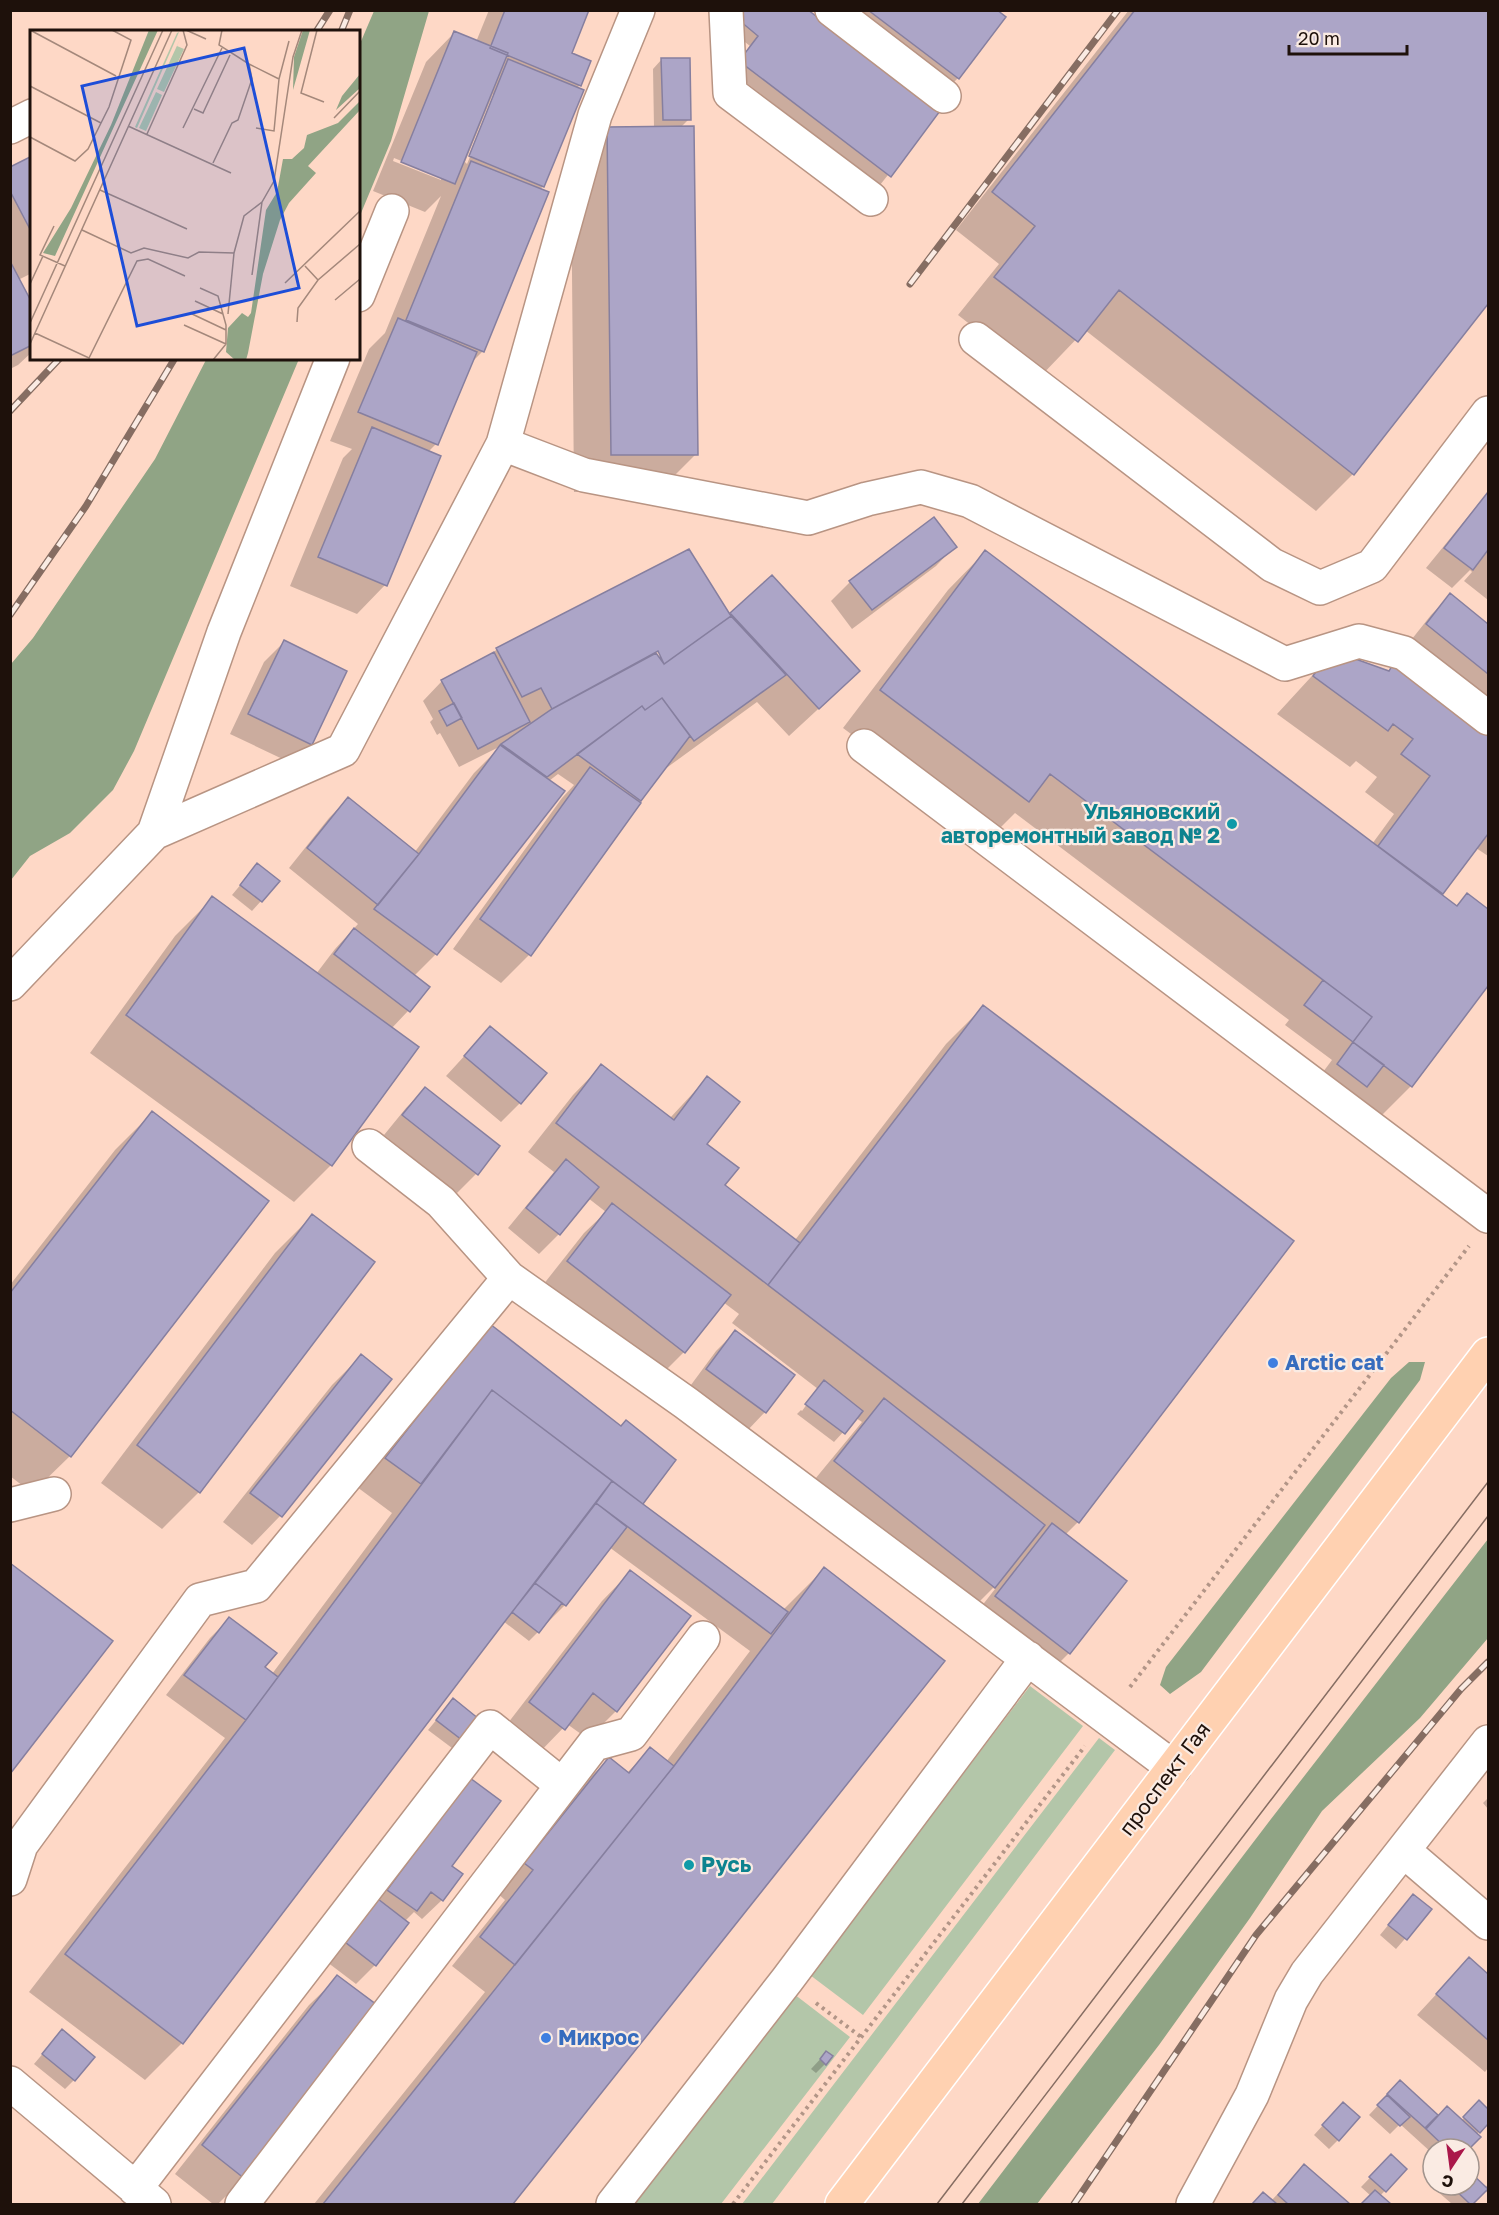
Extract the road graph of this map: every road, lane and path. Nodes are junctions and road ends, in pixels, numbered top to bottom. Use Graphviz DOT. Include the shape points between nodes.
graph roads {
  1 [pos="638,10"];
  2 [pos="726,10"];
  3 [pos="832,10"];
  4 [pos="944,96"];
  5 [pos="30,117"];
  6 [pos="10,127"];
  7 [pos="871,200"];
  8 [pos="392,211"];
  9 [pos="360,290"];
  10 [pos="976,339"];
  11 [pos="332,360"];
  12 [pos="1488,413"];
  13 [pos="503,444"];
  14 [pos="1488,718"];
  15 [pos="864,746"];
  16 [pos="154,833"];
  17 [pos="10,984"];
  18 [pos="369,1146"];
  19 [pos="1488,1216"];
  20 [pos="509,1278"];
  21 [pos="1488,1354"];
  22 [pos="54,1494"];
  23 [pos="10,1505"];
  24 [pos="703,1638"];
  25 [pos="1028,1659"];
  26 [pos="1488,1742"];
  27 [pos="1174,1768"];
  28 [pos="562,1785"];
  29 [pos="1404,1851"];
  30 [pos="10,1879"];
  31 [pos="1488,1923"];
  32 [pos="787,1980"];
  33 [pos="861,2037"];
  34 [pos="10,2083"];
  35 [pos="145,2197"];
  36 [pos="242,2205"];
  37 [pos="612,2205"];
  38 [pos="842,2205"];
  39 [pos="1193,2205"];
  1 -- 13 [label="street" via="595,115"];
  2 -- 7 [label="street" via="730,93"];
  3 -- 4 [label="street"];
  5 -- 6 [label="street"];
  8 -- 9 [label="street"];
  10 -- 12 [label="street" via="1272,565 1320,588 1372,566"];
  11 -- 16 [label="street" via="224,632"];
  13 -- 14 [label="street" via="584,475 808,518 921,487 970,501 1285,664 1359,641 1404,652"];
  13 -- 16 [label="street" via="343,750"];
  15 -- 19 [label="street"];
  16 -- 17 [label="street"];
  18 -- 20 [label="street" via="441,1202"];
  20 -- 25 [label="street" via="695,1410"];
  20 -- 30 [label="street" via="256,1586 200,1600 21,1845"];
  21 -- 27 [label="main road, проспект Гая"];
  22 -- 23 [label="street"];
  24 -- 28 [label="street" via="631,1734 594,1744"];
  25 -- 27 [label="street"];
  25 -- 32 [label="street"];
  26 -- 29 [label="street"];
  27 -- 38 [label="main road, проспект Гая"];
  28 -- 35 [label="street" via="490,1727"];
  28 -- 36 [label="street"];
  29 -- 31 [label="street"];
  29 -- 39 [label="street" via="1307,1973 1291,2000 1252,2095"];
  32 -- 33 [label="path"];
  32 -- 37 [label="street"];
  34 -- 35 [label="street"];
}
